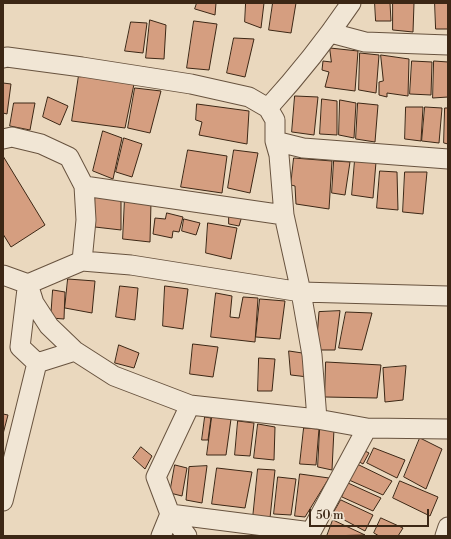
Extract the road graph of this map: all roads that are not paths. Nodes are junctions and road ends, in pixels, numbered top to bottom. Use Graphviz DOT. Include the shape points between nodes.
graph roads {
  1 [pos="351,3"];
  2 [pos="331,33"];
  3 [pos="448,45"];
  4 [pos="3,58"];
  5 [pos="268,108"];
  6 [pos="3,139"];
  7 [pos="275,141"];
  8 [pos="448,159"];
  9 [pos="84,186"];
  10 [pos="284,215"];
  11 [pos="82,261"];
  12 [pos="3,275"];
  13 [pos="28,284"];
  14 [pos="300,292"];
  15 [pos="448,296"];
  16 [pos="75,351"];
  17 [pos="37,364"];
  18 [pos="190,405"];
  19 [pos="317,419"];
  20 [pos="367,428"];
  21 [pos="448,429"];
  22 [pos="3,501"];
  23 [pos="170,514"];
  24 [pos="310,534"];
  25 [pos="161,536"];
  26 [pos="187,536"];
  1 -- 2 [label="street"];
  2 -- 3 [label="street" via="365,42"];
  2 -- 5 [label="street"];
  4 -- 5 [label="street" via="191,84 249,97"];
  5 -- 7 [label="street" via="275,120"];
  6 -- 9 [label="street" via="12,137 41,144 69,157"];
  7 -- 8 [label="street" via="303,148"];
  7 -- 10 [label="street" via="279,155"];
  9 -- 10 [label="street"];
  9 -- 11 [label="street" via="86,220"];
  10 -- 14 [label="street"];
  11 -- 13 [label="street"];
  11 -- 14 [label="street" via="131,265"];
  12 -- 13 [label="street"];
  13 -- 16 [label="street" via="34,303 49,326"];
  13 -- 17 [label="street" via="20,347"];
  14 -- 15 [label="street"];
  14 -- 19 [label="street" via="312,355"];
  16 -- 17 [label="street"];
  16 -- 18 [label="street" via="114,376"];
  17 -- 22 [label="street"];
  18 -- 19 [label="street"];
  18 -- 23 [label="street" via="156,477"];
  19 -- 20 [label="street"];
  20 -- 21 [label="street"];
  20 -- 24 [label="street"];
  23 -- 24 [label="street"];
  23 -- 25 [label="street"];
  23 -- 26 [label="street"];
}
